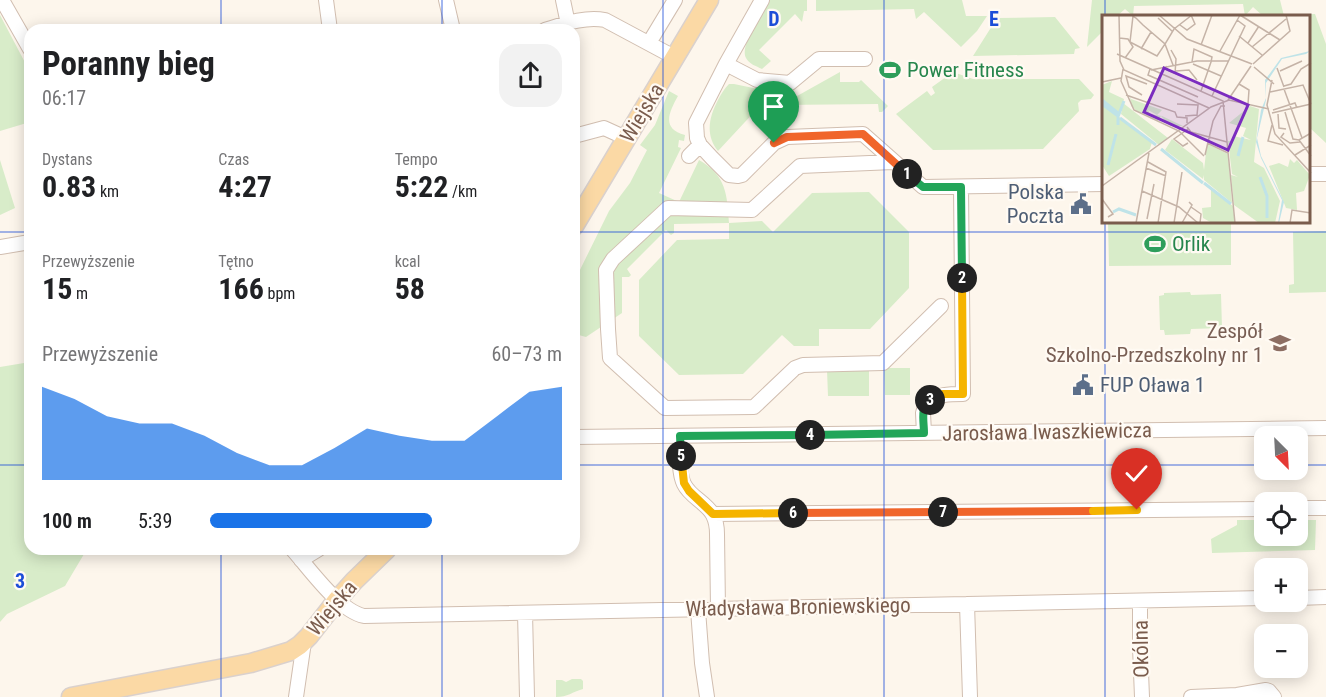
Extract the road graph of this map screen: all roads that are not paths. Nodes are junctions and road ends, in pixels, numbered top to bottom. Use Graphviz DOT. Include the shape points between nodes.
graph roads {
  1 [pos="2,0"];
  2 [pos="326,0"];
  3 [pos="446,0"];
  4 [pos="563,0"];
  5 [pos="675,0"];
  6 [pos="709,0"];
  7 [pos="762,0"];
  8 [pos="329,24"];
  9 [pos="452,24"];
  10 [pos="568,24"];
  11 [pos="24,38"];
  12 [pos="649,43"];
  13 [pos="676,58"];
  14 [pos="865,59"];
  15 [pos="726,64"];
  16 [pos="580,134"];
  17 [pos="626,138"];
  18 [pos="700,145"];
  19 [pos="689,156"];
  20 [pos="894,162"];
  21 [pos="1102,184"];
  22 [pos="961,187"];
  23 [pos="580,216"];
  24 [pos="24,243"];
  25 [pos="0,247"];
  26 [pos="941,306"];
  27 [pos="1326,428"];
  28 [pos="924,433"];
  29 [pos="680,436"];
  30 [pos="580,439"];
  31 [pos="1254,508"];
  32 [pos="1308,508"];
  33 [pos="1326,508"];
  34 [pos="713,514"];
  35 [pos="297,555"];
  36 [pos="310,555"];
  37 [pos="381,555"];
  38 [pos="302,560"];
  39 [pos="1326,597"];
  40 [pos="1254,598"];
  41 [pos="1308,598"];
  42 [pos="337,600"];
  43 [pos="1140,601"];
  44 [pos="967,604"];
  45 [pos="718,609"];
  46 [pos="698,610"];
  47 [pos="525,613"];
  48 [pos="304,642"];
  49 [pos="71,697"];
  50 [pos="296,697"];
  51 [pos="527,697"];
  52 [pos="707,697"];
  53 [pos="970,697"];
  54 [pos="1142,697"];
  55 [pos="1191,697"];
  56 [pos="1274,697"];
  1 -- 11 [label="street"];
  2 -- 8 [label="street"];
  3 -- 9 [label="street"];
  4 -- 10 [label="street"];
  5 -- 12 [label="street"];
  6 -- 13 [label="main road, Wiejska"];
  7 -- 15 [label="street"];
  10 -- 12 [label="street" via="592,18 605,20"];
  12 -- 13 [label="street"];
  13 -- 17 [label="main road, Wiejska"];
  14 -- 15 [label="street" via="819,59 790,83 758,80"];
  15 -- 18 [label="street" via="696,123"];
  16 -- 17 [label="street" via="604,128"];
  17 -- 23 [label="main road, Wiejska"];
  18 -- 19 [label="street"];
  18 -- 20 [label="street" via="729,175 738,176 774,143 787,137 863,134"];
  20 -- 22 [label="street" via="923,187"];
  20 -- 26 [label="street" via="800,166 752,210 668,208 606,270 610,358 665,408 754,406 803,365 883,363"];
  21 -- 22 [label="street"];
  22 -- 28 [label="street" via="963,394 943,394 926,403"];
  24 -- 25 [label="street"];
  27 -- 28 [label="street, Jarosława Iwaszkiewicza"];
  28 -- 29 [label="street, Jarosława Iwaszkiewicza"];
  29 -- 30 [label="street, Jarosława Iwaszkiewicza"];
  29 -- 34 [label="street" via="684,483"];
  31 -- 34 [label="street"];
  32 -- 33 [label="street"];
  34 -- 45 [label="street"];
  35 -- 38 [label="street, Władysława Broniewskiego"];
  36 -- 38 [label="street"];
  37 -- 42 [label="main road, Wiejska"];
  38 -- 42 [label="street, Władysława Broniewskiego"];
  39 -- 41 [label="street"];
  40 -- 43 [label="street, Władysława Broniewskiego"];
  42 -- 47 [label="street, Władysława Broniewskiego" via="364,616"];
  42 -- 48 [label="main road, Wiejska"];
  43 -- 44 [label="street, Władysława Broniewskiego"];
  43 -- 54 [label="street, Okólna"];
  44 -- 45 [label="street, Władysława Broniewskiego"];
  44 -- 53 [label="street"];
  45 -- 46 [label="street, Władysława Broniewskiego"];
  46 -- 47 [label="street, Władysława Broniewskiego"];
  46 -- 52 [label="street"];
  47 -- 51 [label="street"];
  48 -- 49 [label="main road" via="291,651 251,663"];
  48 -- 50 [label="street"];
  55 -- 56 [label="street" via="1266,690"];
}
